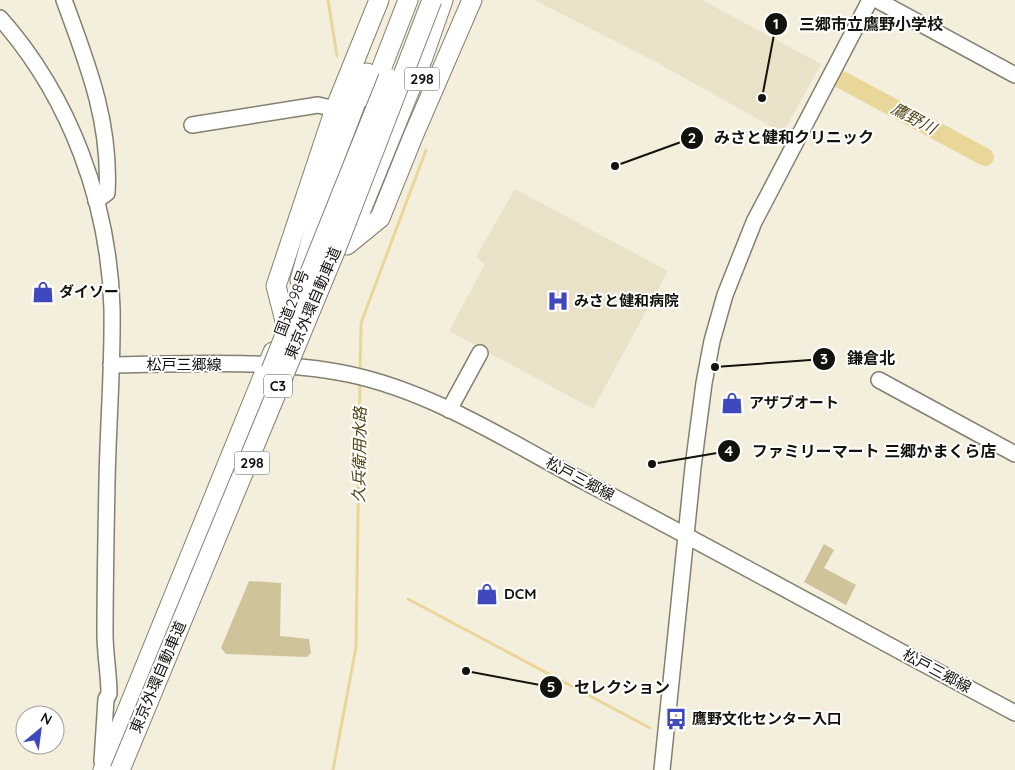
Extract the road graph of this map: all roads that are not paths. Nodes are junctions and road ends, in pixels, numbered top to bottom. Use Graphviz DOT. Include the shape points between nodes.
graph roads {
  1 [pos="64,0"];
  2 [pos="379,0"];
  3 [pos="394,0"];
  4 [pos="408,0"];
  5 [pos="418,0"];
  6 [pos="432,0"];
  7 [pos="443,0"];
  8 [pos="452,0"];
  9 [pos="460,0"];
  10 [pos="472,0"];
  11 [pos="870,0"];
  12 [pos="877,0"];
  13 [pos="0,18"];
  14 [pos="437,42"];
  15 [pos="1015,75"];
  16 [pos="335,109"];
  17 [pos="192,125"];
  18 [pos="382,157"];
  19 [pos="96,201"];
  20 [pos="347,245"];
  21 [pos="299,284"];
  22 [pos="285,321"];
  23 [pos="480,353"];
  24 [pos="111,365"];
  25 [pos="267,366"];
  26 [pos="292,368"];
  27 [pos="878,380"];
  28 [pos="449,410"];
  29 [pos="1015,454"];
  30 [pos="686,536"];
  31 [pos="1015,713"];
  32 [pos="101,770"];
  33 [pos="109,770"];
  34 [pos="120,770"];
  35 [pos="126,770"];
  36 [pos="662,770"];
  1 -- 19 [label="street" via="95,86 109,161 107,193"];
  2 -- 16 [label="highway"];
  3 -- 21 [label="highway, 298" via="334,160"];
  4 -- 21 [label="highway, 国道298号 / 298"];
  5 -- 33 [label="highway, 東京外環自動車道 / C3, bridge"];
  6 -- 34 [label="highway, 東京外環自動車道 / C3, bridge" via="336,248"];
  7 -- 18 [label="highway, 国道298号 / 298"];
  8 -- 14 [label="highway"];
  9 -- 14 [label="highway, 国道298号 / 298"];
  10 -- 20 [label="highway, 298" via="380,218"];
  11 -- 30 [label="street" via="760,209 725,295 704,383"];
  12 -- 15 [label="street"];
  13 -- 19 [label="street" via="18,38 55,96 83,158"];
  14 -- 18 [label="highway, 国道298号 / 298" via="421,82"];
  16 -- 17 [label="street" via="318,105"];
  16 -- 22 [label="highway" via="276,286"];
  18 -- 20 [label="highway, 国道298号 / 298"];
  19 -- 24 [label="street" via="110,284"];
  20 -- 26 [label="highway, 国道298号 / 298"];
  21 -- 22 [label="highway, 国道298号 / 298"];
  22 -- 25 [label="highway, 国道298号 / 298"];
  23 -- 28 [label="street"];
  24 -- 25 [label="street, 松戸三郷線"];
  24 -- 32 [label="street" via="105,634 109,694"];
  25 -- 26 [label="street, 松戸三郷線"];
  25 -- 32 [label="highway, 国道298号 / 298"];
  26 -- 28 [label="street, 松戸三郷線" via="351,375 418,396"];
  26 -- 35 [label="highway, 国道298号 / 298"];
  27 -- 29 [label="street"];
  28 -- 30 [label="street, 松戸三郷線"];
  30 -- 31 [label="street, 松戸三郷線"];
  30 -- 36 [label="street"];
}
